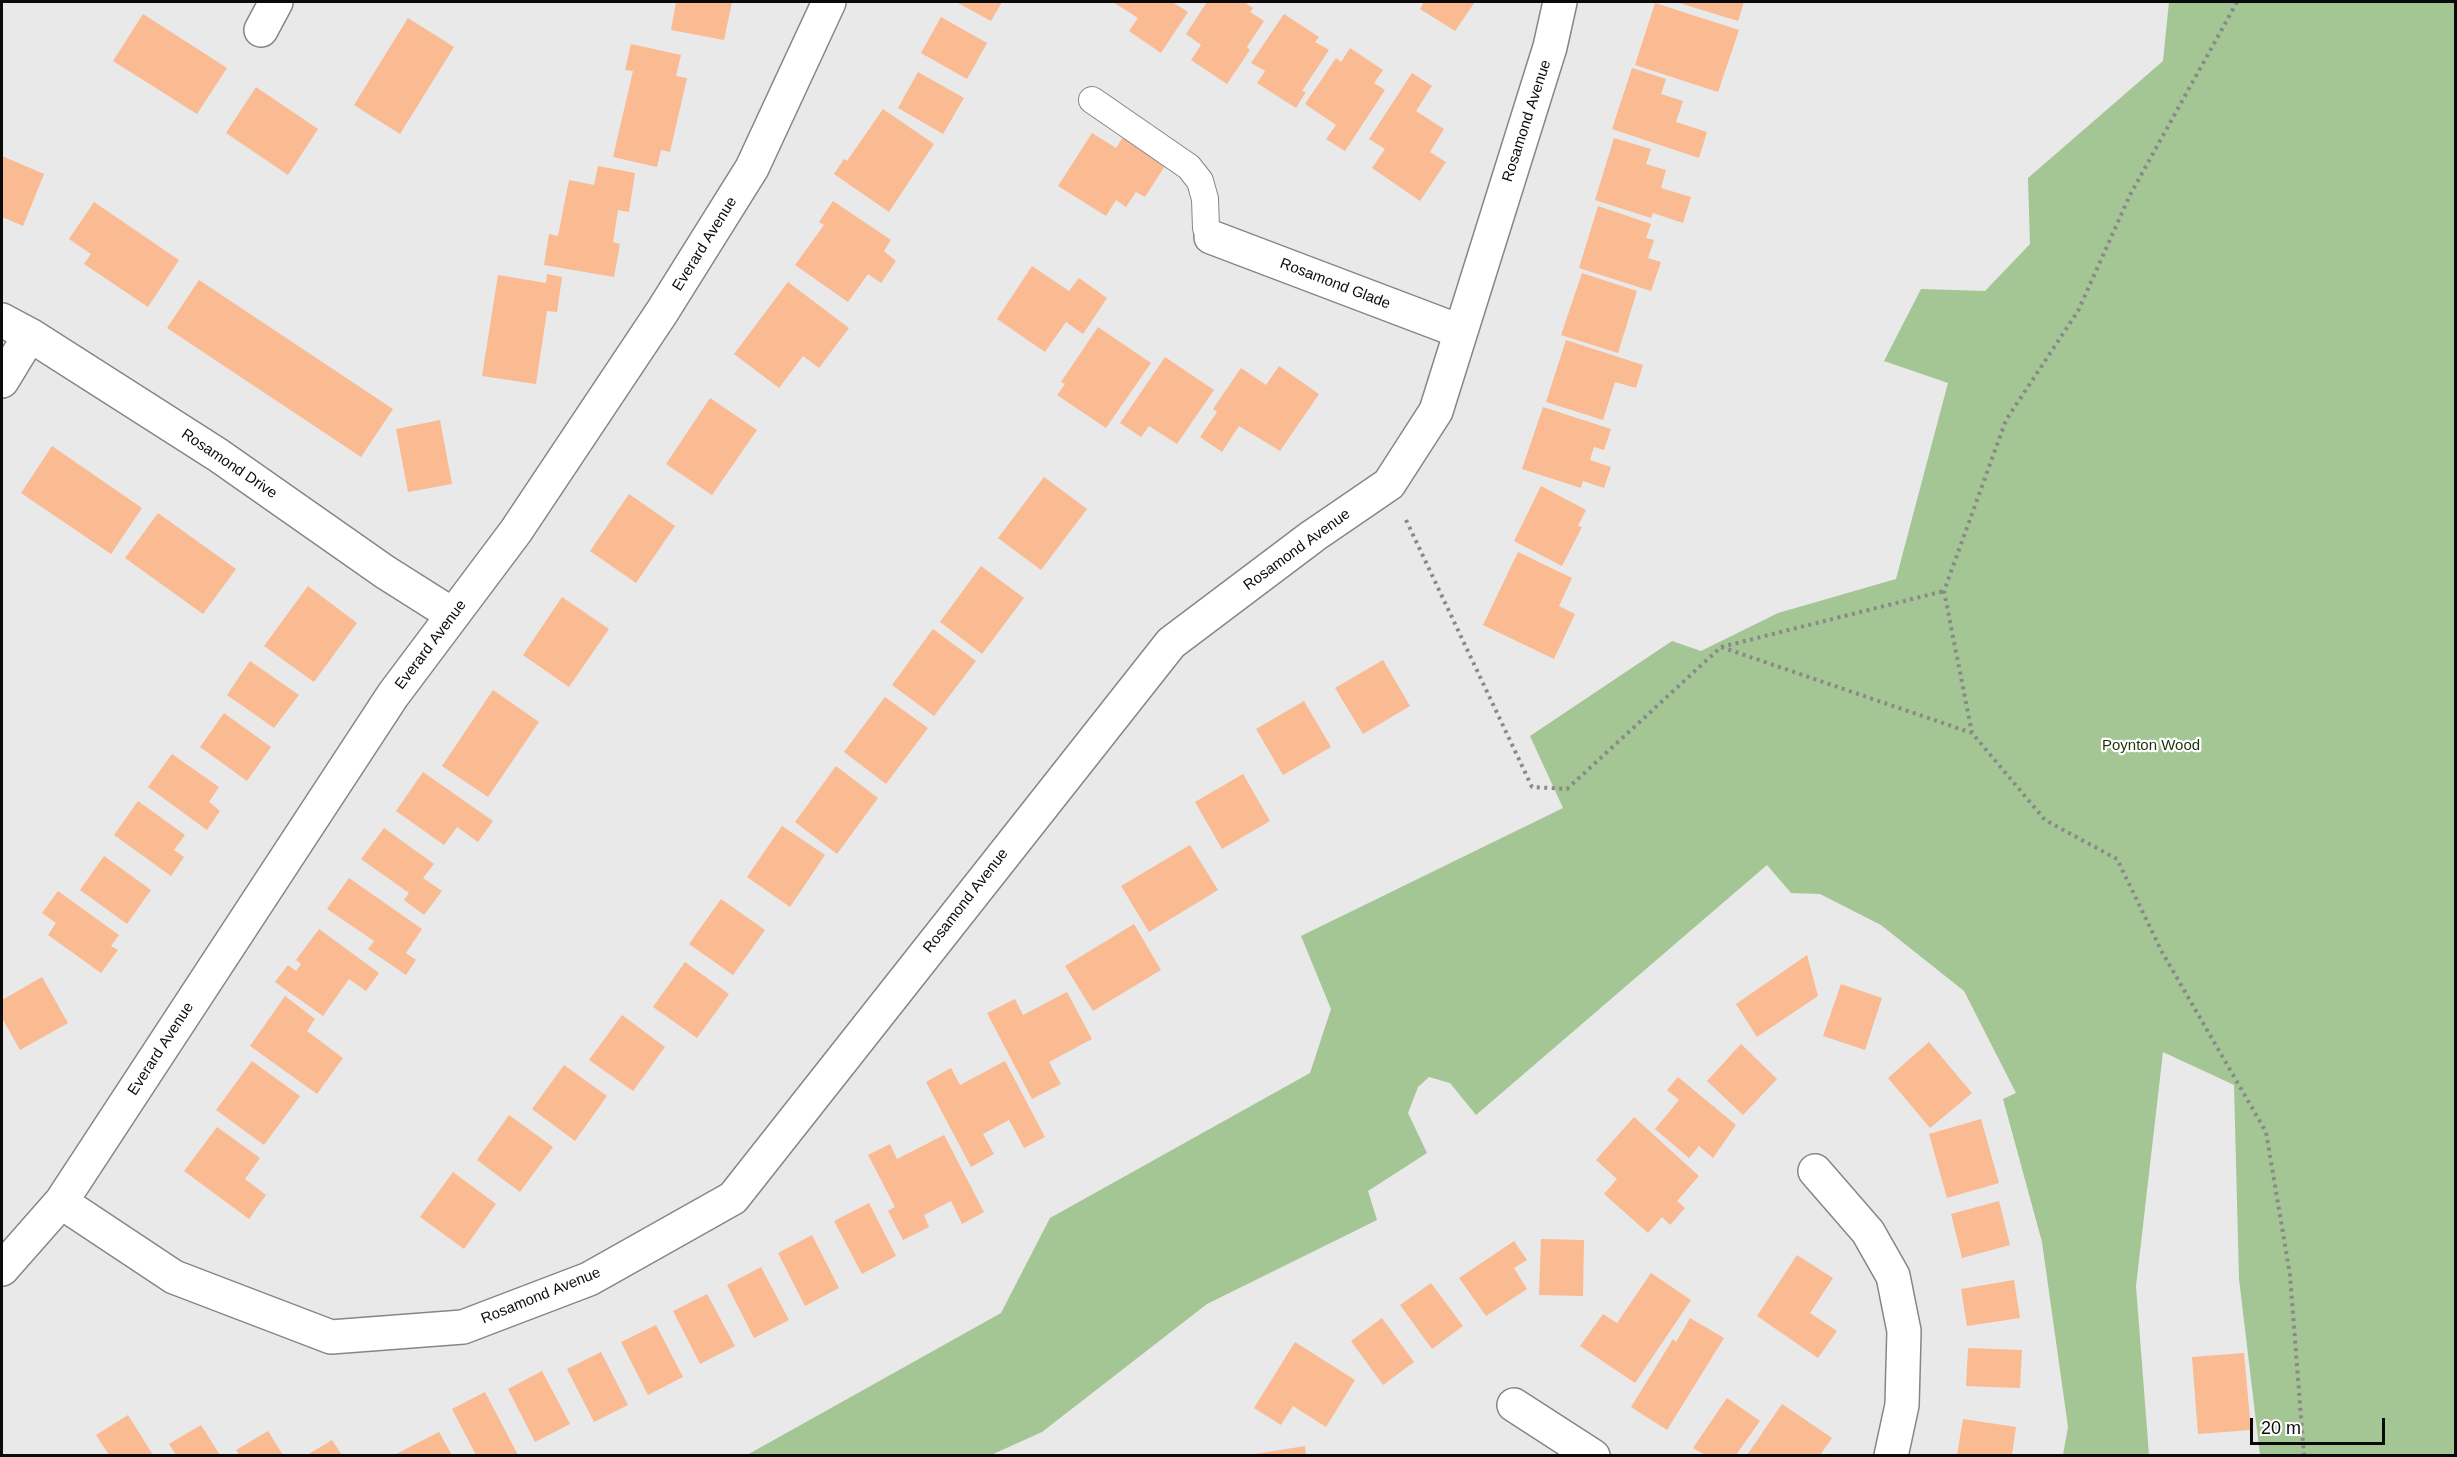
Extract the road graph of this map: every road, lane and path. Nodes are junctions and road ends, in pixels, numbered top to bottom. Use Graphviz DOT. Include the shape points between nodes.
graph roads {
  1 [pos="276,2"];
  2 [pos="829,2"];
  3 [pos="1560,2"];
  4 [pos="2237,2"];
  5 [pos="261,30"];
  6 [pos="1092,100"];
  7 [pos="1211,237"];
  8 [pos="16,328"];
  9 [pos="1460,331"];
  10 [pos="2,381"];
  11 [pos="1389,484"];
  12 [pos="1944,591"];
  13 [pos="453,615"];
  14 [pos="1721,647"];
  15 [pos="1972,733"];
  16 [pos="1815,1172"];
  17 [pos="61,1202"];
  18 [pos="2,1269"];
  19 [pos="1514,1405"];
  20 [pos="1593,1455"];
  21 [pos="1891,1455"];
  22 [pos="2304,1455"];
  1 -- 5 [label="street"];
  2 -- 13 [label="street, Everard Avenue" via="752,168 662,312 529,511"];
  3 -- 9 [label="street, Rosamond Avenue" via="1550,47"];
  4 -- 12 [label="path" via="2130,195 2078,311 2006,420"];
  6 -- 7 [label="lane" via="1189,167 1200,181 1206,228"];
  7 -- 9 [label="street, Rosamond Glade"];
  8 -- 10 [label="street"];
  8 -- 13 [label="street, Rosamond Drive" via="218,455"];
  9 -- 11 [label="street, Rosamond Avenue" via="1436,411"];
  11 -- 14 [label="path" via="1532,787 1567,789"];
  11 -- 17 [label="street, Rosamond Avenue" via="1171,643 733,1198 589,1279 463,1327 331,1337 174,1278"];
  12 -- 14 [label="path"];
  12 -- 15 [label="path"];
  13 -- 17 [label="street, Everard Avenue" via="393,695"];
  14 -- 15 [label="path"];
  15 -- 22 [label="path" via="2044,820 2117,859 2162,952 2266,1132 2290,1275"];
  16 -- 21 [label="street" via="1868,1232 1893,1276 1904,1331 1902,1405"];
  17 -- 18 [label="street, Everard Avenue"];
  19 -- 20 [label="street"];
}
